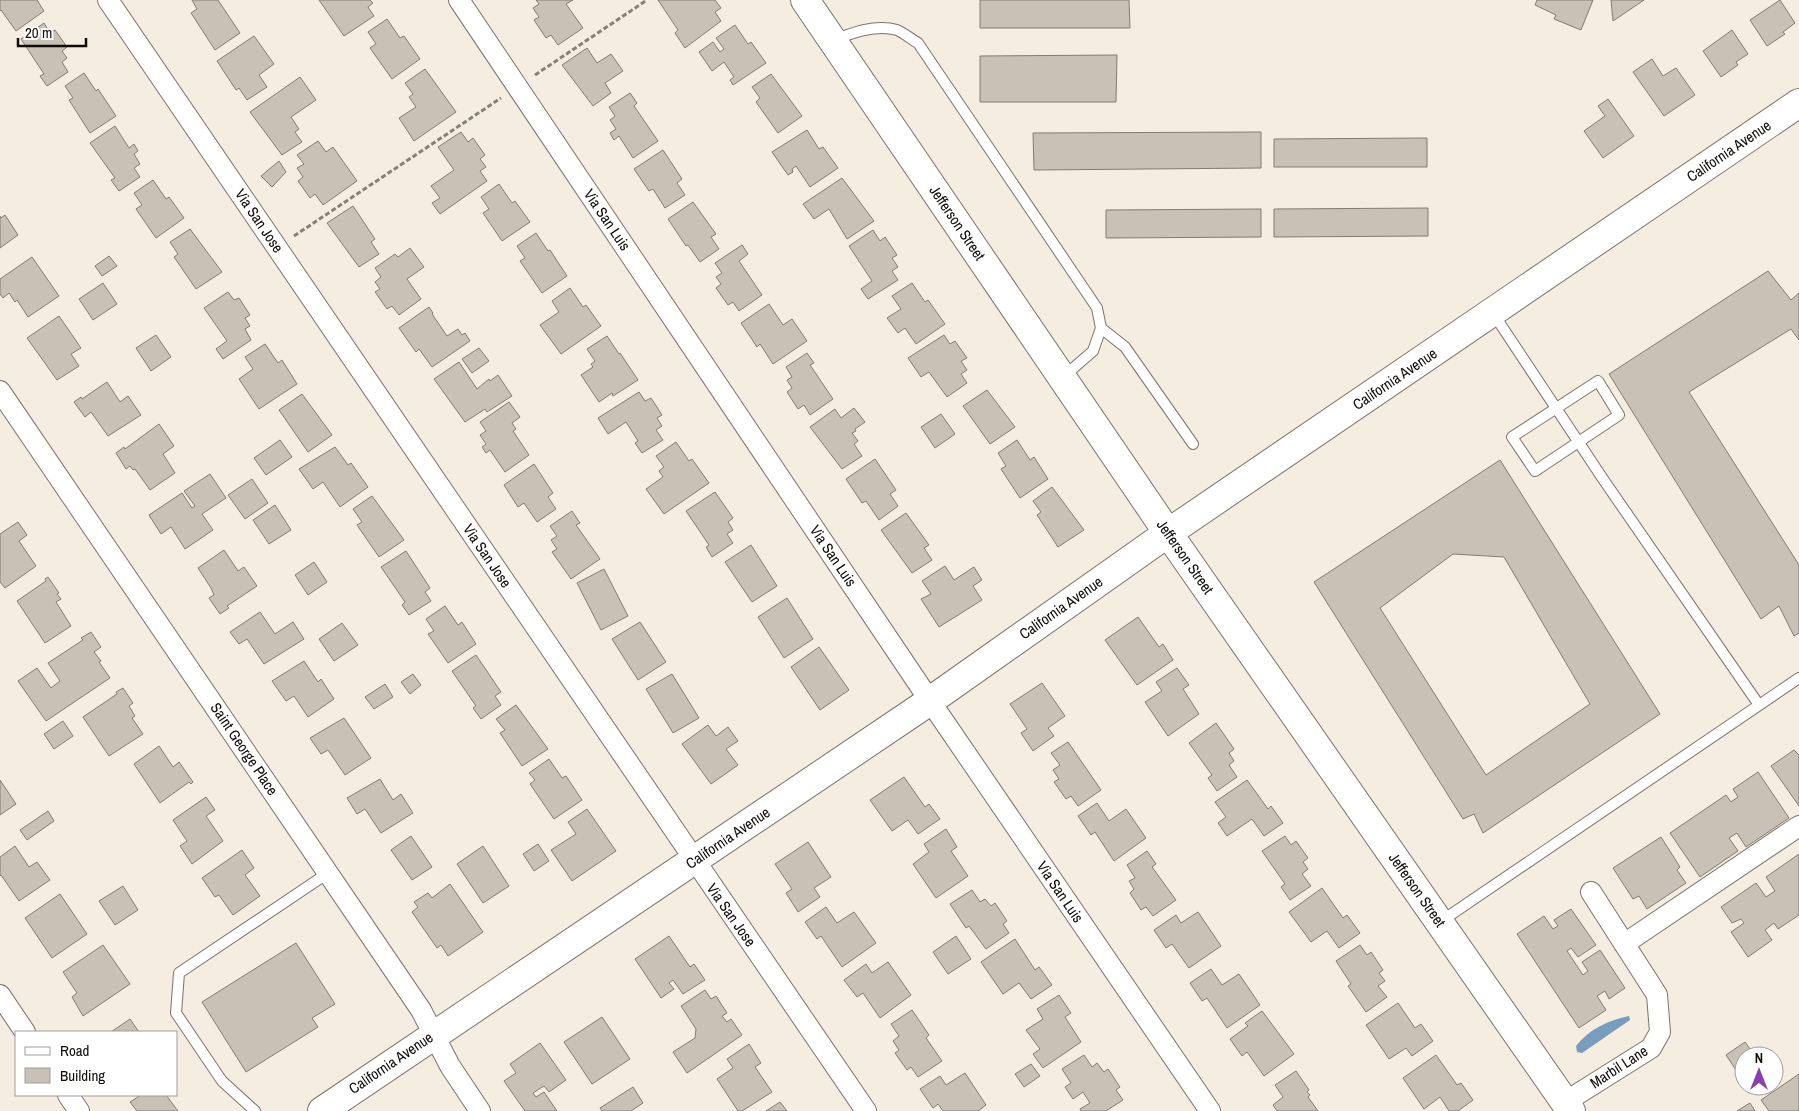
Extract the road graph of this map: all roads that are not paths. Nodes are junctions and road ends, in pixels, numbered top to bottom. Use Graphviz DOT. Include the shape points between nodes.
graph roads {
  1 [pos="108,0"];
  2 [pos="458,0"];
  3 [pos="805,0"];
  4 [pos="833,41"];
  5 [pos="1799,103"];
  6 [pos="1492,312"];
  7 [pos="1101,328"];
  8 [pos="1062,378"];
  9 [pos="0,391"];
  10 [pos="1556,408"];
  11 [pos="1579,442"];
  12 [pos="1193,444"];
  13 [pos="1168,533"];
  14 [pos="1799,678"];
  15 [pos="930,701"];
  16 [pos="1759,706"];
  17 [pos="1799,826"];
  18 [pos="694,861"];
  19 [pos="328,873"];
  20 [pos="1591,892"];
  21 [pos="1440,922"];
  22 [pos="1624,944"];
  23 [pos="0,995"];
  24 [pos="24,1031"];
  25 [pos="433,1034"];
  26 [pos="69,1096"];
  27 [pos="1568,1106"];
  28 [pos="79,1111"];
  29 [pos="255,1111"];
  30 [pos="322,1111"];
  31 [pos="480,1111"];
  32 [pos="866,1111"];
  33 [pos="1210,1111"];
  1 -- 18 [label="street, Via San Jose"];
  2 -- 15 [label="street, Via San Luis"];
  3 -- 4 [label="main road, Jefferson Street"];
  4 -- 7 [label="lane" via="850,33 877,28 898,30 918,43 1098,308"];
  4 -- 8 [label="main road, Jefferson Street"];
  5 -- 6 [label="main road, California Avenue"];
  6 -- 10 [label="lane"];
  6 -- 13 [label="main road, California Avenue"];
  7 -- 8 [label="lane" via="1093,351"];
  7 -- 12 [label="lane" via="1125,347"];
  8 -- 13 [label="main road, Jefferson Street"];
  9 -- 19 [label="street, Saint George Place"];
  10 -- 11 [label="lane"];
  10 -- 11 [label="lane" via="1598,381 1619,415"];
  10 -- 11 [label="lane" via="1512,437 1535,471"];
  11 -- 16 [label="lane"];
  13 -- 15 [label="main road, California Avenue"];
  13 -- 21 [label="main road, Jefferson Street"];
  14 -- 16 [label="lane"];
  15 -- 18 [label="main road, California Avenue"];
  15 -- 33 [label="street, Via San Luis"];
  16 -- 21 [label="lane"];
  17 -- 22 [label="street"];
  18 -- 25 [label="main road, California Avenue"];
  18 -- 32 [label="street, Via San Jose"];
  19 -- 25 [label="street, Saint George Place" via="421,1010"];
  19 -- 29 [label="lane" via="179,972 176,1013 222,1081"];
  20 -- 22 [label="street, Marbil Lane"];
  21 -- 27 [label="main road, Jefferson Street"];
  22 -- 27 [label="street, Marbil Lane" via="1657,995 1660,1032 1651,1048"];
  23 -- 24 [label="street"];
  25 -- 30 [label="main road, California Avenue"];
  25 -- 31 [label="street, Saint George Place"];
  26 -- 28 [label="street"];
}
